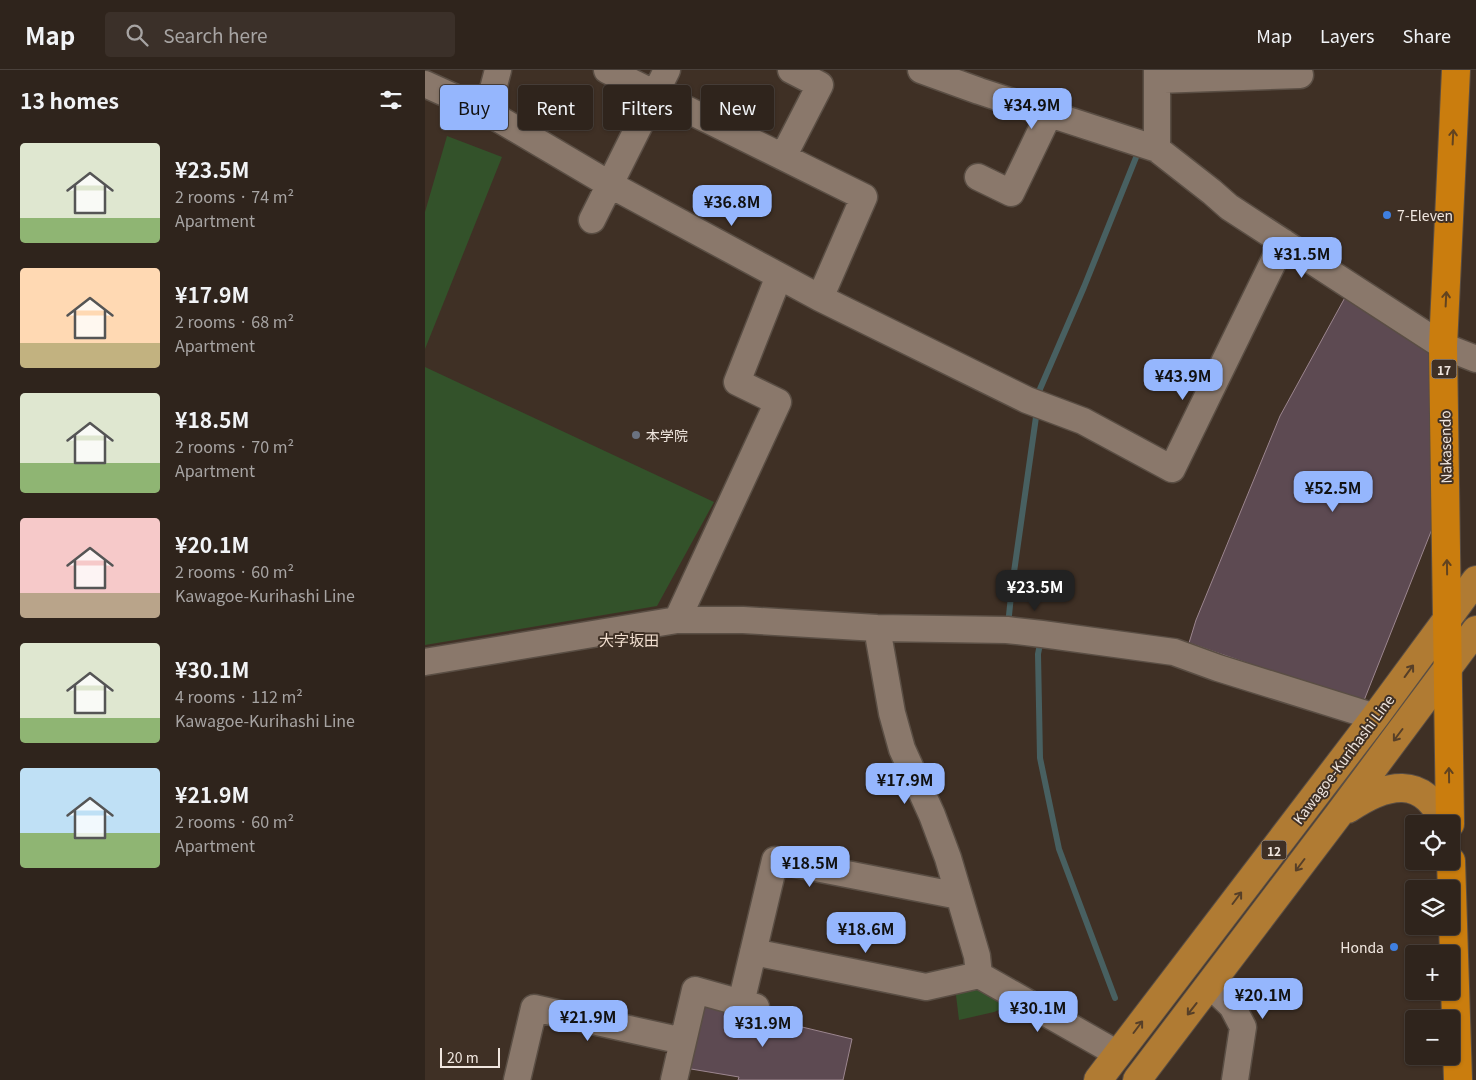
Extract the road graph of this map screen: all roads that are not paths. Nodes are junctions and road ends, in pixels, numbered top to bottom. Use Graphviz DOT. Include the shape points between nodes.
graph roads {
  1 [pos="498,70"];
  2 [pos="607,70"];
  3 [pos="667,70"];
  4 [pos="791,70"];
  5 [pos="921,70"];
  6 [pos="1456,70"];
  7 [pos="1157,75"];
  8 [pos="1299,76"];
  9 [pos="425,84"];
  10 [pos="494,85"];
  11 [pos="637,85"];
  12 [pos="660,85"];
  13 [pos="440,91"];
  14 [pos="691,112"];
  15 [pos="1049,114"];
  16 [pos="508,124"];
  17 [pos="637,130"];
  18 [pos="1157,149"];
  19 [pos="783,157"];
  20 [pos="978,177"];
  21 [pos="609,184"];
  22 [pos="592,220"];
  23 [pos="1283,242"];
  24 [pos="779,276"];
  25 [pos="820,298"];
  26 [pos="1443,346"];
  27 [pos="1476,359"];
  28 [pos="1476,580"];
  29 [pos="1448,618"];
  30 [pos="677,620"];
  31 [pos="877,628"];
  32 [pos="1476,630"];
  33 [pos="425,662"];
  34 [pos="1448,668"];
  35 [pos="1375,717"];
  36 [pos="1339,814"];
  37 [pos="1441,815"];
  38 [pos="1450,815"];
  39 [pos="1451,870"];
  40 [pos="959,896"];
  41 [pos="753,952"];
  42 [pos="979,975"];
  43 [pos="1210,985"];
  44 [pos="683,1042"];
  45 [pos="1118,1054"];
  46 [pos="517,1080"];
  47 [pos="674,1080"];
  48 [pos="1098,1080"];
  49 [pos="1137,1080"];
  50 [pos="1235,1080"];
  51 [pos="1458,1080"];
  1 -- 10 [label="street"];
  2 -- 11 [label="street"];
  3 -- 12 [label="street"];
  4 -- 19 [label="street" via="820,85"];
  5 -- 15 [label="street"];
  26 -- 6 [label="highway, Nakasendo / 17, one-way"];
  7 -- 8 [label="street"];
  7 -- 18 [label="street"];
  9 -- 13 [label="street"];
  14 -- 19 [label="street"];
  15 -- 18 [label="street"];
  15 -- 20 [label="street" via="1011,193"];
  16 -- 21 [label="street"];
  17 -- 21 [label="street"];
  18 -- 23 [label="street" via="1229,207"];
  19 -- 25 [label="street" via="864,197"];
  21 -- 22 [label="street"];
  21 -- 24 [label="street"];
  23 -- 25 [label="street" via="1173,469 1083,421 1027,400"];
  23 -- 26 [label="street"];
  24 -- 25 [label="street"];
  24 -- 30 [label="street" via="737,382 778,402"];
  26 -- 27 [label="street"];
  29 -- 26 [label="highway, Nakasendo / 17, one-way"];
  28 -- 29 [label="main road, Kawagoe-Kurihashi Line / 12"];
  29 -- 34 [label="highway, Nakasendo / 17"];
  35 -- 29 [label="main road, Kawagoe-Kurihashi Line / 12, one-way"];
  30 -- 31 [label="street" via="743,620"];
  30 -- 33 [label="street"];
  31 -- 35 [label="street" via="1007,630 1175,652"];
  31 -- 40 [label="street" via="892,713 902,749 933,815"];
  32 -- 34 [label="main road, 12"];
  34 -- 36 [label="main road, 12, one-way"];
  38 -- 34 [label="highway, Nakasendo / 17, one-way"];
  45 -- 35 [label="main road, Kawagoe-Kurihashi Line / 12, one-way"];
  36 -- 37 [label="main road" via="1366,797 1385,789 1402,787 1418,791 1431,801"];
  36 -- 43 [label="main road, 12, one-way"];
  39 -- 51 [label="highway"];
  40 -- 41 [label="street" via="775,860"];
  40 -- 42 [label="street" via="977,956"];
  41 -- 42 [label="street" via="925,987"];
  41 -- 44 [label="street" via="749,1005 695,990"];
  42 -- 45 [label="street"];
  43 -- 49 [label="main road, 12, one-way"];
  43 -- 50 [label="street" via="1231,1006 1243,1027"];
  44 -- 46 [label="street" via="534,1008"];
  44 -- 47 [label="street"];
  45 -- 48 [label="main road, Kawagoe-Kurihashi Line / 12"];
}
